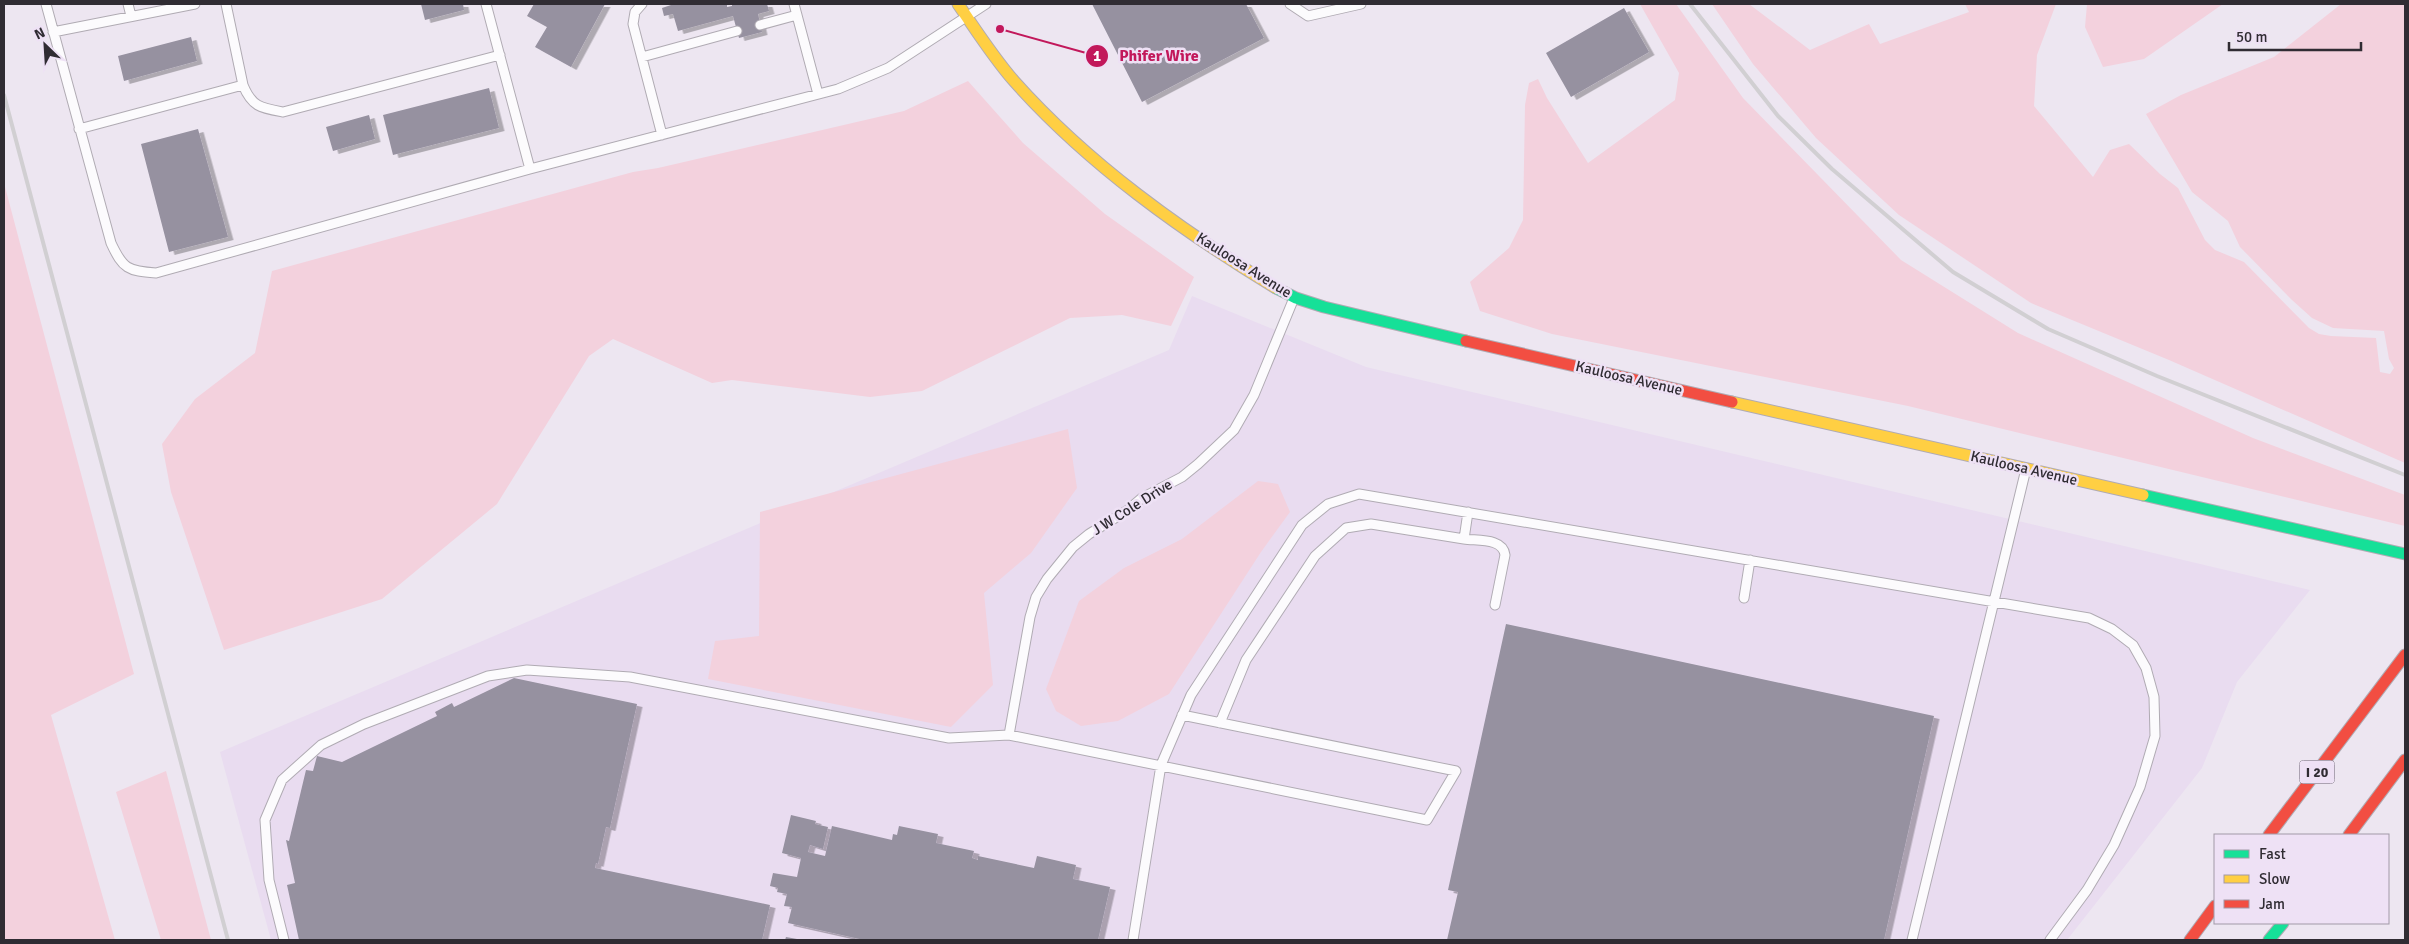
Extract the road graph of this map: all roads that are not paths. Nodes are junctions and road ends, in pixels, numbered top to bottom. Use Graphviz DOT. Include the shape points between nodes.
graph roads {
  1 [pos="46,4"];
  2 [pos="128,4"];
  3 [pos="195,4"];
  4 [pos="226,4"];
  5 [pos="486,4"];
  6 [pos="642,4"];
  7 [pos="794,4"];
  8 [pos="958,4"];
  9 [pos="986,4"];
  10 [pos="1290,4"];
  11 [pos="1361,4"];
  12 [pos="797,15"];
  13 [pos="131,16"];
  14 [pos="968,17"];
  15 [pos="760,25"];
  16 [pos="737,31"];
  17 [pos="53,32"];
  18 [pos="500,55"];
  19 [pos="642,57"];
  20 [pos="243,85"];
  21 [pos="818,94"];
  22 [pos="79,129"];
  23 [pos="662,135"];
  24 [pos="530,169"];
  25 [pos="1294,298"];
  26 [pos="2027,468"];
  27 [pos="1468,512"];
  28 [pos="1464,539"];
  29 [pos="2405,554"];
  30 [pos="1750,560"];
  31 [pos="1744,598"];
  32 [pos="1992,602"];
  33 [pos="1495,605"];
  34 [pos="2405,655"];
  35 [pos="1182,715"];
  36 [pos="1220,723"];
  37 [pos="1009,735"];
  38 [pos="2405,760"];
  39 [pos="1161,766"];
  40 [pos="2270,834"];
  41 [pos="2350,834"];
  42 [pos="2214,907"];
  43 [pos="2282,924"];
  44 [pos="284,940"];
  45 [pos="1133,940"];
  46 [pos="1912,940"];
  47 [pos="2050,940"];
  48 [pos="2190,940"];
  49 [pos="2269,940"];
  1 -- 17 [label="lane"];
  2 -- 13 [label="lane"];
  3 -- 13 [label="lane"];
  4 -- 20 [label="lane"];
  5 -- 18 [label="lane"];
  6 -- 19 [label="lane" via="635,12 633,24"];
  7 -- 12 [label="lane"];
  8 -- 14 [label="main road, Kauloosa Avenue"];
  9 -- 14 [label="lane"];
  10 -- 11 [label="lane" via="1308,16"];
  12 -- 15 [label="lane"];
  12 -- 21 [label="lane"];
  13 -- 17 [label="lane"];
  14 -- 21 [label="lane" via="888,68"];
  14 -- 25 [label="main road, Kauloosa Avenue" via="997,59 1039,107 1084,150 1184,227"];
  16 -- 19 [label="lane"];
  17 -- 22 [label="lane"];
  18 -- 20 [label="lane" via="282,112 260,108 248,98"];
  18 -- 24 [label="lane"];
  19 -- 23 [label="lane"];
  20 -- 22 [label="lane"];
  21 -- 23 [label="lane"];
  22 -- 24 [label="lane" via="111,243 119,261 133,271 156,273"];
  23 -- 24 [label="lane"];
  25 -- 26 [label="main road, Kauloosa Avenue" via="1372,320"];
  25 -- 37 [label="lane, J W Cole Drive" via="1254,395 1234,430 1182,477 1142,498 1089,534 1073,547 1047,579 1036,597 1030,617"];
  26 -- 29 [label="main road, Kauloosa Avenue"];
  26 -- 32 [label="lane"];
  27 -- 28 [label="lane"];
  27 -- 30 [label="lane"];
  27 -- 35 [label="lane" via="1359,494 1328,504 1302,525 1191,695"];
  28 -- 33 [label="lane" via="1500,544 1504,548"];
  28 -- 36 [label="lane" via="1371,524 1346,528 1315,556 1246,660"];
  30 -- 31 [label="lane"];
  30 -- 32 [label="lane"];
  32 -- 46 [label="lane"];
  32 -- 47 [label="lane" via="2089,618 2112,629 2133,645 2146,668 2154,698 2155,736 2140,787 2114,846"];
  34 -- 40 [label="main road, I 20"];
  35 -- 36 [label="lane"];
  35 -- 39 [label="lane"];
  36 -- 39 [label="lane" via="1456,772 1427,820"];
  37 -- 39 [label="lane"];
  37 -- 44 [label="lane" via="949,738 630,677 527,670 488,676 364,724 321,745 282,780 264,820 269,880"];
  38 -- 41 [label="main road"];
  39 -- 45 [label="lane"];
  42 -- 48 [label="main road"];
  43 -- 49 [label="main road"];
}
